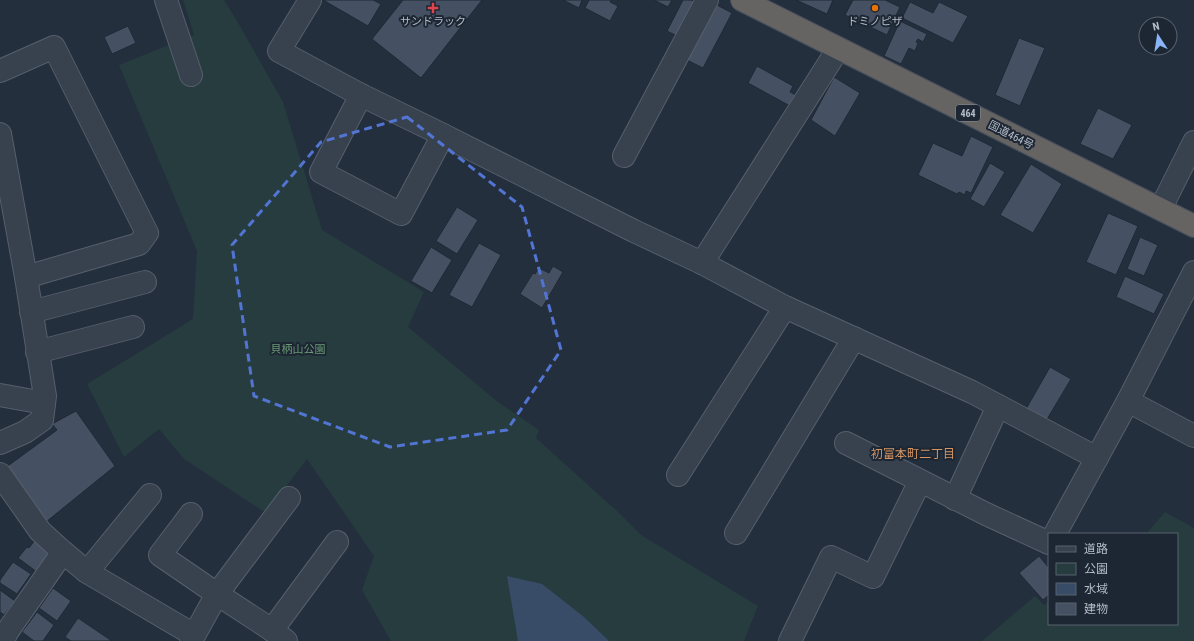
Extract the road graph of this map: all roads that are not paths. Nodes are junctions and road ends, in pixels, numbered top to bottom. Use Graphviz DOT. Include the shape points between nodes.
graph roads {
  1 [pos="166,0"];
  2 [pos="310,0"];
  3 [pos="707,0"];
  4 [pos="742,0"];
  5 [pos="838,49"];
  6 [pos="0,72"];
  7 [pos="191,75"];
  8 [pos="360,95"];
  9 [pos="443,135"];
  10 [pos="0,140"];
  11 [pos="1194,142"];
  12 [pos="624,156"];
  13 [pos="1159,208"];
  14 [pos="1194,226"];
  15 [pos="9,238"];
  16 [pos="702,263"];
  17 [pos="1194,272"];
  18 [pos="26,277"];
  19 [pos="145,282"];
  20 [pos="785,307"];
  21 [pos="31,312"];
  22 [pos="133,327"];
  23 [pos="854,338"];
  24 [pos="37,352"];
  25 [pos="0,396"];
  26 [pos="1128,401"];
  27 [pos="44,403"];
  28 [pos="998,406"];
  29 [pos="1194,436"];
  30 [pos="0,443"];
  31 [pos="846,443"];
  32 [pos="1097,458"];
  33 [pos="0,474"];
  34 [pos="678,475"];
  35 [pos="920,481"];
  36 [pos="150,495"];
  37 [pos="289,498"];
  38 [pos="955,499"];
  39 [pos="191,514"];
  40 [pos="736,533"];
  41 [pos="1056,533"];
  42 [pos="337,542"];
  43 [pos="1048,543"];
  44 [pos="63,552"];
  45 [pos="87,572"];
  46 [pos="217,594"];
  47 [pos="3,633"];
  48 [pos="279,635"];
  49 [pos="192,638"];
  50 [pos="790,641"];
  1 -- 7 [label="street"];
  2 -- 8 [label="street" via="279,51"];
  3 -- 12 [label="street"];
  4 -- 5 [label="highway, 国道464号 / 464"];
  5 -- 13 [label="highway, 国道464号 / 464"];
  5 -- 16 [label="street"];
  6 -- 18 [label="street" via="54,47 147,233 139,244"];
  8 -- 9 [label="street"];
  8 -- 9 [label="street" via="321,172 401,214"];
  9 -- 16 [label="street"];
  10 -- 15 [label="street"];
  11 -- 13 [label="street"];
  13 -- 14 [label="highway, 国道464号 / 464"];
  15 -- 18 [label="street"];
  16 -- 20 [label="street"];
  17 -- 26 [label="street"];
  18 -- 21 [label="street"];
  19 -- 21 [label="street"];
  20 -- 23 [label="street"];
  20 -- 34 [label="street"];
  21 -- 24 [label="street"];
  22 -- 24 [label="street"];
  23 -- 28 [label="street"];
  23 -- 40 [label="street"];
  24 -- 27 [label="street"];
  25 -- 27 [label="street"];
  26 -- 29 [label="street"];
  26 -- 32 [label="street"];
  27 -- 30 [label="street" via="42,420 25,432"];
  28 -- 32 [label="street"];
  28 -- 38 [label="street"];
  31 -- 35 [label="street"];
  32 -- 41 [label="street"];
  33 -- 44 [label="street" via="40,531"];
  35 -- 38 [label="street"];
  35 -- 50 [label="street" via="873,577 831,557"];
  36 -- 45 [label="street"];
  37 -- 46 [label="street"];
  38 -- 43 [label="street"];
  39 -- 46 [label="street" via="160,555"];
  42 -- 48 [label="street"];
  44 -- 45 [label="street"];
  44 -- 47 [label="street"];
  45 -- 49 [label="street"];
  46 -- 48 [label="street"];
  46 -- 49 [label="street"];
}
